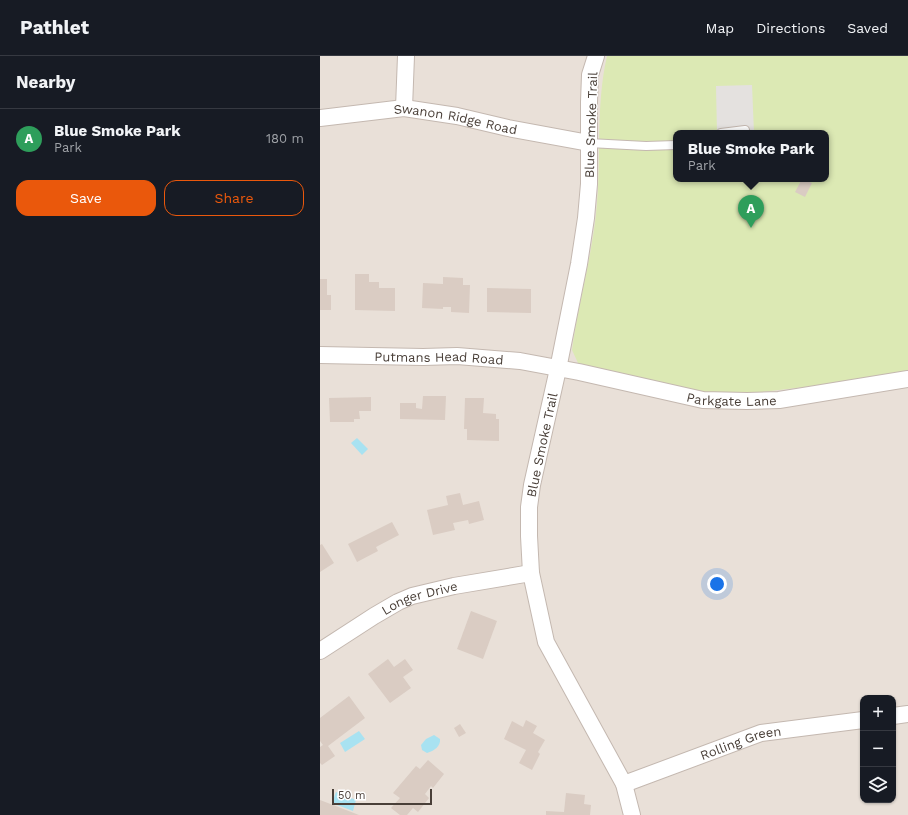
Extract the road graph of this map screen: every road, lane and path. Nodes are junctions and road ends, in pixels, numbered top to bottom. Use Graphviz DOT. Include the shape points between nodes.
graph roads {
  1 [pos="406,56"];
  2 [pos="596,56"];
  3 [pos="404,108"];
  4 [pos="320,118"];
  5 [pos="590,143"];
  6 [pos="673,145"];
  7 [pos="320,355"];
  8 [pos="558,369"];
  9 [pos="908,379"];
  10 [pos="531,573"];
  11 [pos="320,651"];
  12 [pos="908,714"];
  13 [pos="896,716"];
  14 [pos="860,720"];
  15 [pos="624,784"];
  16 [pos="632,815"];
  1 -- 3 [label="street"];
  2 -- 5 [label="street, Blue Smoke Trail" via="590,74"];
  3 -- 4 [label="street, Swanon Ridge Road"];
  3 -- 5 [label="street, Swanon Ridge Road"];
  5 -- 6 [label="lane"];
  5 -- 8 [label="street, Blue Smoke Trail" via="586,218"];
  7 -- 8 [label="street, Putmans Head Road" via="457,356 520,361"];
  8 -- 9 [label="street, Parkgate Lane" via="704,400 733,401 779,400"];
  8 -- 10 [label="street, Blue Smoke Trail" via="529,507"];
  10 -- 11 [label="street, Longer Drive" via="412,596 380,612"];
  10 -- 15 [label="street, Blue Smoke Trail" via="546,642"];
  12 -- 13 [label="street"];
  14 -- 15 [label="street, Rolling Green" via="761,733"];
  15 -- 16 [label="street, Blue Smoke Trail"];
}
